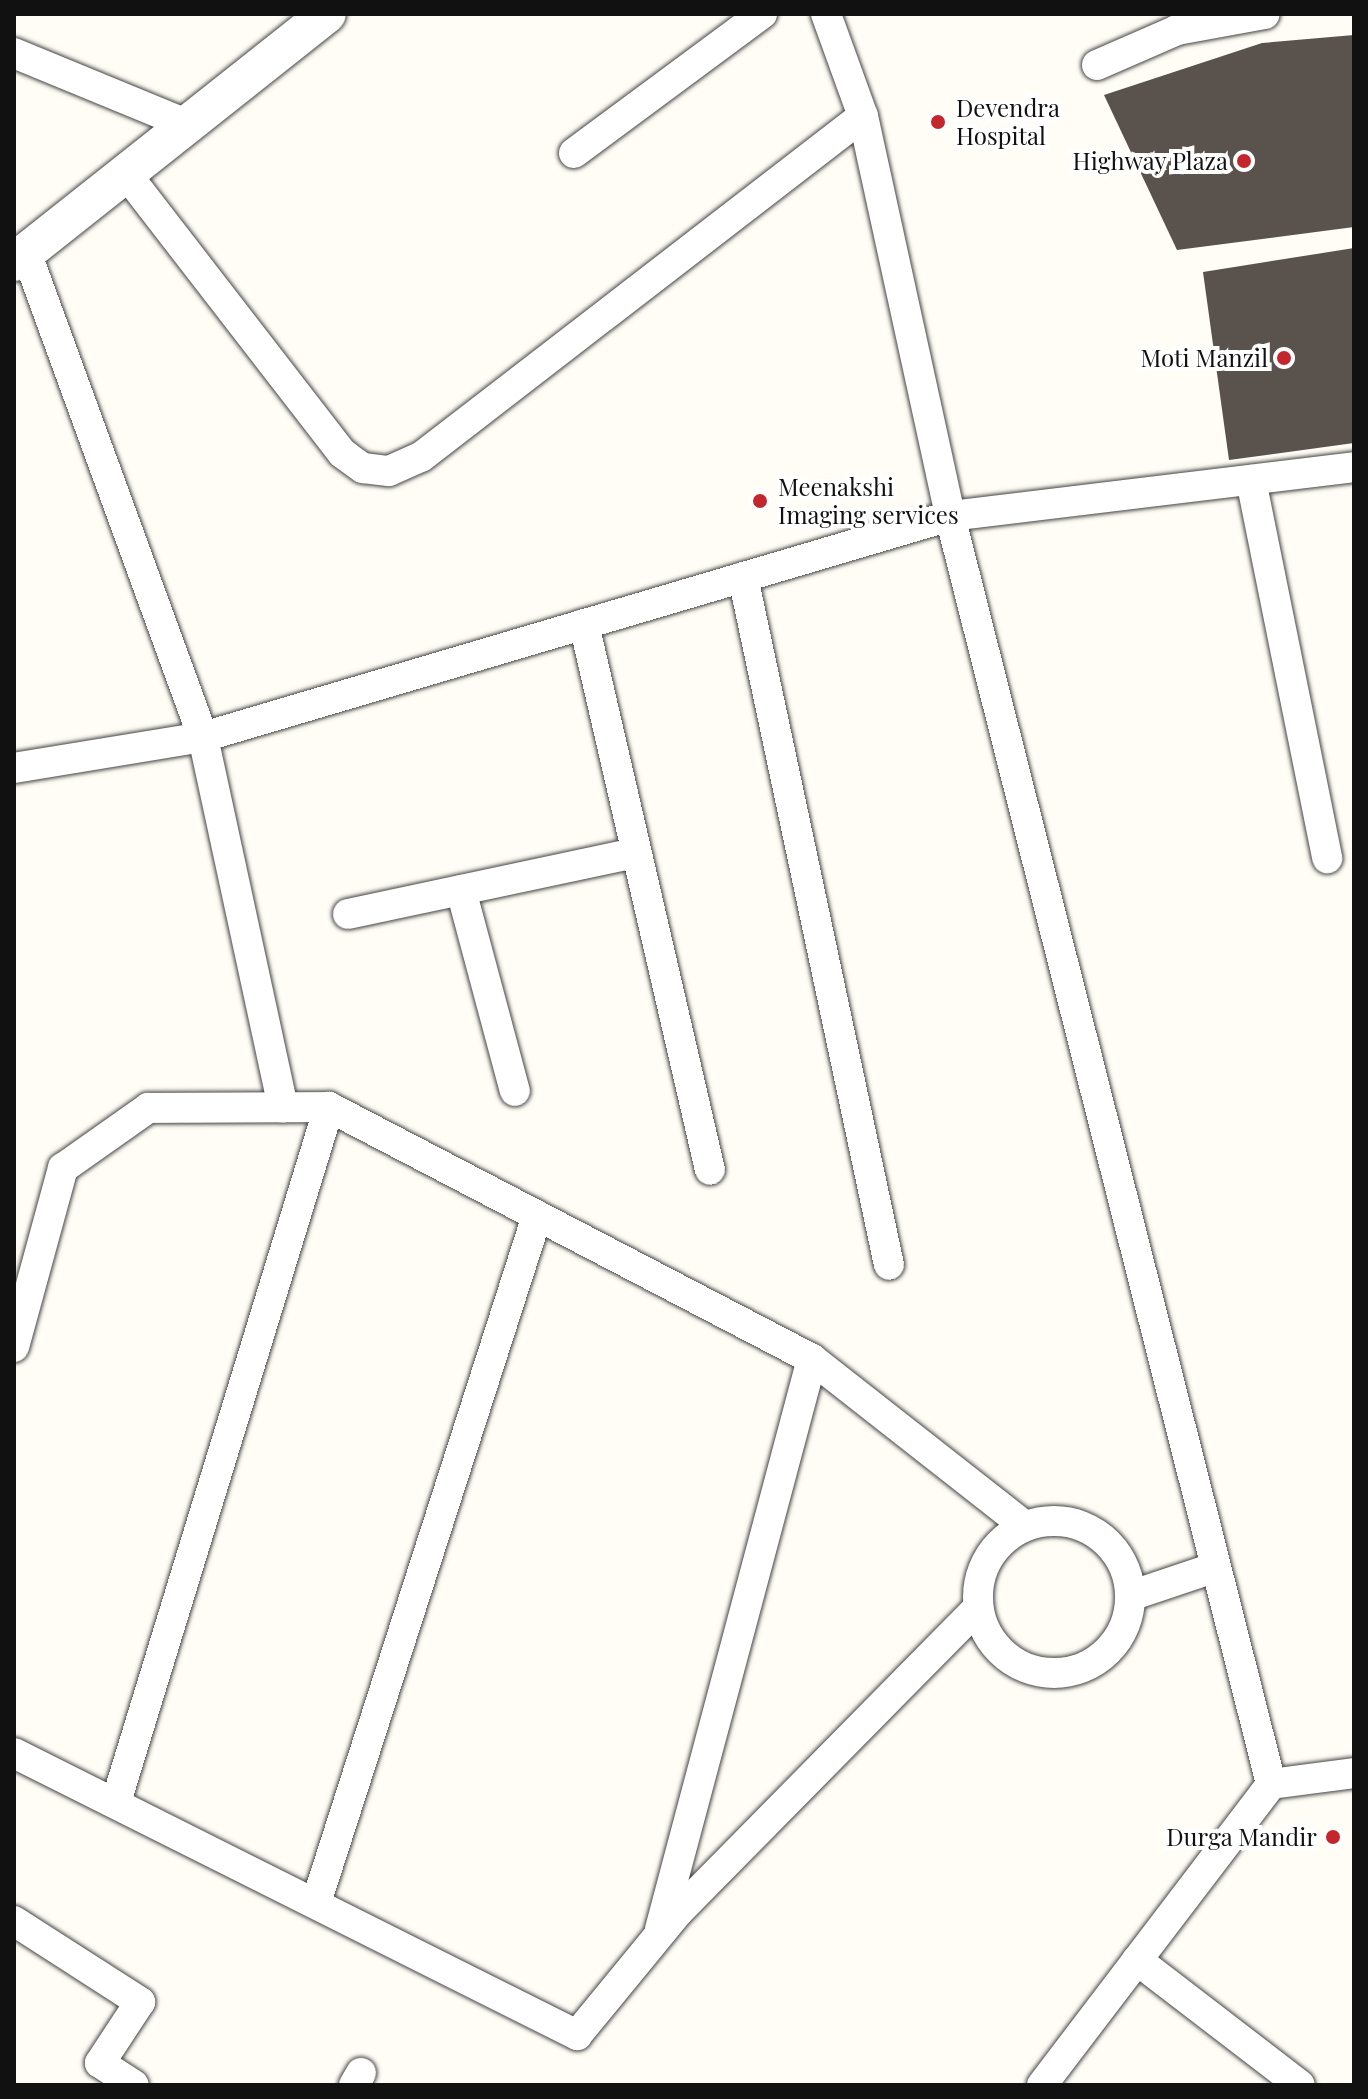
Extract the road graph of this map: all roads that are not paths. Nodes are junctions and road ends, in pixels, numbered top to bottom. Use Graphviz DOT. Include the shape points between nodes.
graph roads {
  1 [pos="762,14"];
  2 [pos="826,14"];
  3 [pos="1265,14"];
  4 [pos="311,19"];
  5 [pos="14,53"];
  6 [pos="1097,65"];
  7 [pos="863,116"];
  8 [pos="186,124"];
  9 [pos="574,153"];
  10 [pos="124,171"];
  11 [pos="20,257"];
  12 [pos="1354,467"];
  13 [pos="1251,480"];
  14 [pos="950,516"];
  15 [pos="743,577"];
  16 [pos="584,624"];
  17 [pos="203,737"];
  18 [pos="14,768"];
  19 [pos="636,853"];
  20 [pos="1327,858"];
  21 [pos="461,890"];
  22 [pos="348,914"];
  23 [pos="515,1091"];
  24 [pos="283,1107"];
  25 [pos="329,1107"];
  26 [pos="710,1170"];
  27 [pos="537,1216"];
  28 [pos="889,1265"];
  29 [pos="14,1347"];
  30 [pos="812,1359"];
  31 [pos="1024,1525"];
  32 [pos="1213,1568"];
  33 [pos="1133,1595"];
  34 [pos="977,1609"];
  35 [pos="14,1753"];
  36 [pos="1354,1773"];
  37 [pos="1271,1784"];
  38 [pos="116,1802"];
  39 [pos="316,1903"];
  40 [pos="14,1921"];
  41 [pos="658,1936"];
  42 [pos="1137,1960"];
  43 [pos="134,2085"];
  44 [pos="1042,2085"];
  45 [pos="1300,2085"];
  1 -- 9 [label="street"];
  2 -- 7 [label="street"];
  3 -- 6 [label="street" via="1177,30"];
  4 -- 8 [label="street"];
  5 -- 8 [label="street"];
  7 -- 10 [label="street" via="421,457 389,471 363,468 342,453"];
  7 -- 14 [label="street"];
  8 -- 10 [label="street"];
  10 -- 11 [label="street"];
  11 -- 17 [label="street"];
  12 -- 13 [label="street"];
  13 -- 14 [label="street"];
  13 -- 20 [label="street"];
  14 -- 15 [label="street"];
  14 -- 32 [label="street"];
  15 -- 16 [label="street"];
  15 -- 28 [label="street"];
  16 -- 17 [label="street"];
  16 -- 19 [label="street"];
  17 -- 18 [label="street"];
  17 -- 24 [label="street"];
  19 -- 21 [label="street"];
  19 -- 26 [label="street"];
  21 -- 22 [label="street"];
  21 -- 23 [label="street"];
  24 -- 25 [label="street"];
  24 -- 29 [label="street" via="148,1108 63,1168"];
  25 -- 27 [label="street"];
  25 -- 38 [label="street"];
  27 -- 30 [label="street"];
  27 -- 39 [label="street"];
  30 -- 31 [label="street"];
  30 -- 41 [label="street"];
  31 -- 33 [label="street" via="1067,1520 1104,1536 1131,1579"];
  31 -- 34 [label="street" via="992,1549 978,1581"];
  32 -- 33 [label="street"];
  32 -- 37 [label="street"];
  33 -- 34 [label="street" via="1120,1640 1089,1666 1047,1674 1011,1661 985,1633"];
  34 -- 41 [label="street"];
  35 -- 38 [label="street"];
  36 -- 37 [label="street"];
  37 -- 42 [label="street"];
  38 -- 39 [label="street"];
  39 -- 41 [label="street" via="577,2035"];
  40 -- 43 [label="street" via="140,2002 100,2063"];
  42 -- 44 [label="street"];
  42 -- 45 [label="street"];
}
